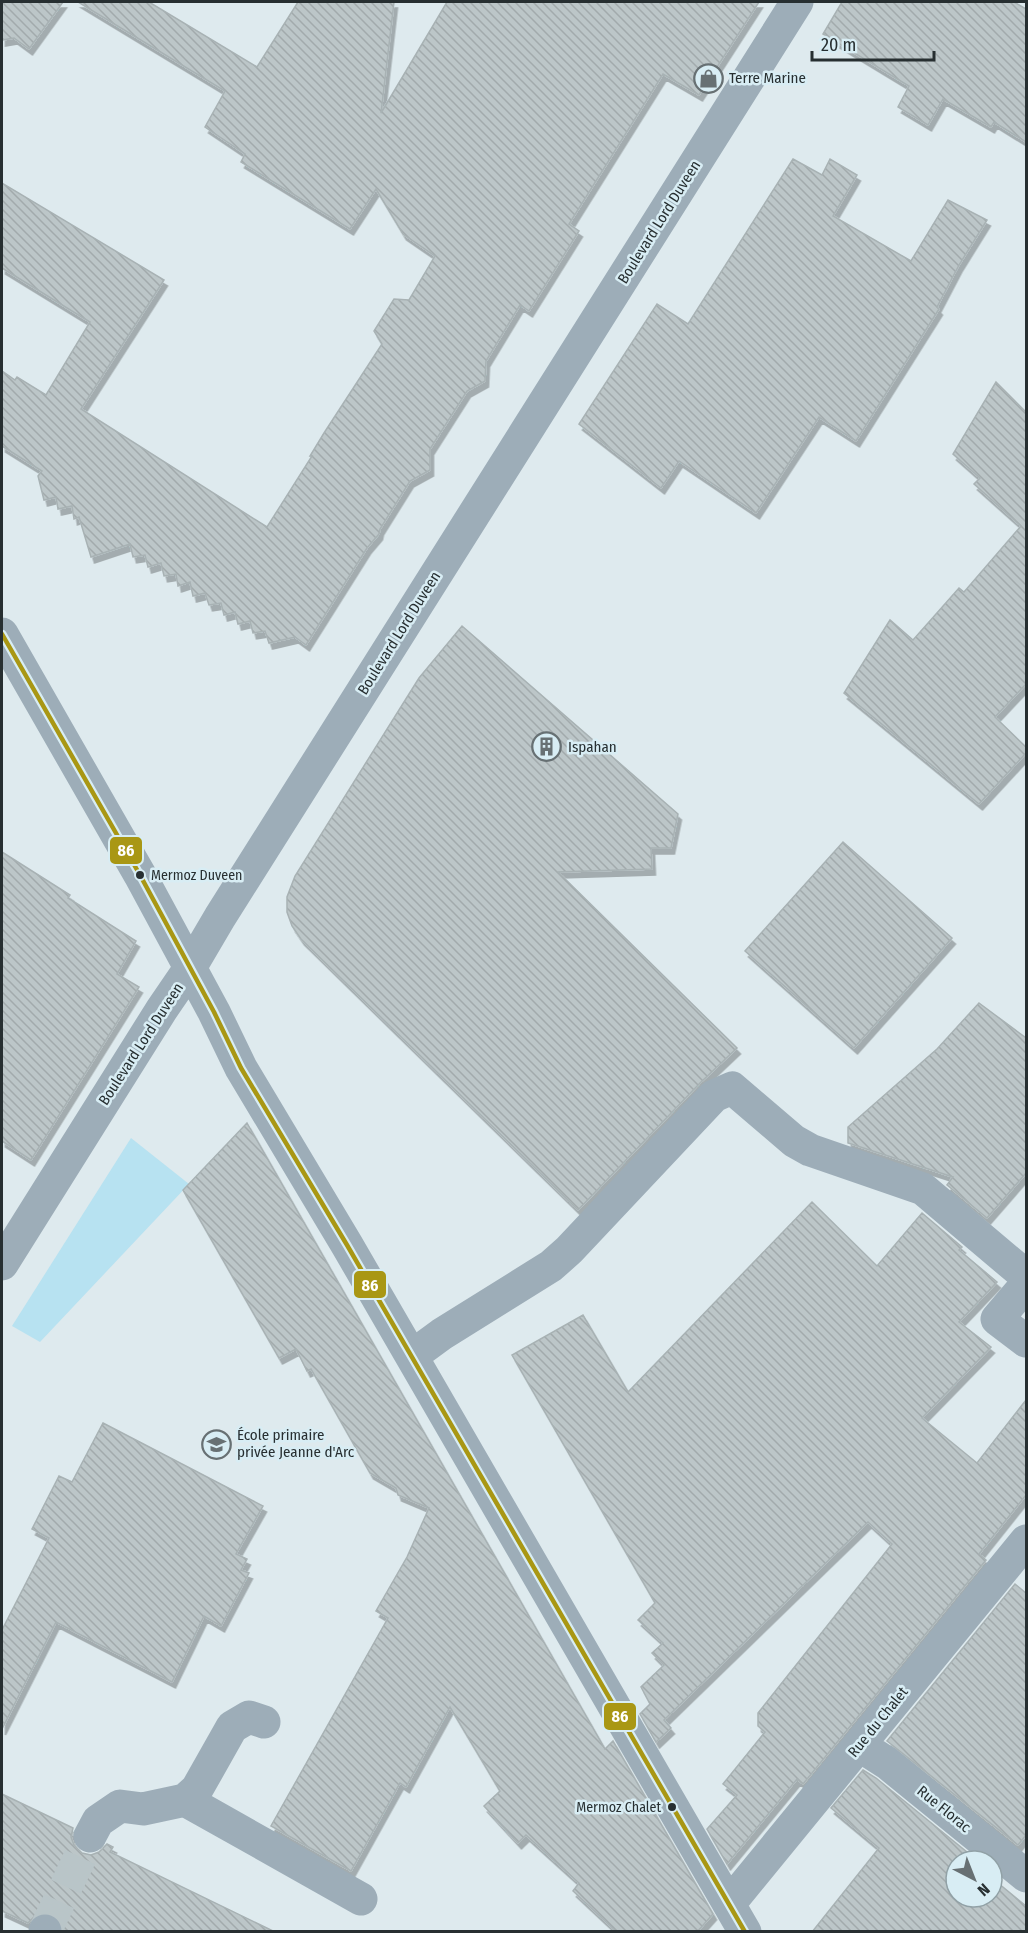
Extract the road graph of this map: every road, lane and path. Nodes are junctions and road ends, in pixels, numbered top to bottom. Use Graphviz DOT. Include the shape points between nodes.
graph roads {
  1 [pos="797,2"];
  2 [pos="2,634"];
  3 [pos="190,968"];
  4 [pos="2,1264"];
  5 [pos="1026,1276"];
  6 [pos="1026,1285"];
  7 [pos="1026,1341"];
  8 [pos="412,1356"];
  9 [pos="1026,1541"];
  10 [pos="264,1722"];
  11 [pos="859,1745"];
  12 [pos="185,1800"];
  13 [pos="90,1836"];
  14 [pos="1026,1876"];
  15 [pos="361,1899"];
  16 [pos="729,1904"];
  17 [pos="745,1932"];
  1 -- 3 [label="street, Boulevard Lord Duveen"];
  2 -- 3 [label="street"];
  3 -- 4 [label="street, Boulevard Lord Duveen"];
  3 -- 8 [label="street" via="241,1068"];
  5 -- 8 [label="street" via="923,1189 810,1150 732,1088 714,1096 551,1266"];
  6 -- 7 [label="street" via="997,1319"];
  8 -- 16 [label="street"];
  9 -- 11 [label="street, Rue du Chalet"];
  10 -- 12 [label="street" via="249,1717 232,1727 197,1789"];
  11 -- 14 [label="street, Rue Florac"];
  11 -- 16 [label="street, Rue du Chalet"];
  12 -- 13 [label="street" via="144,1809 120,1806 98,1821"];
  12 -- 15 [label="street"];
  16 -- 17 [label="street"];
}
